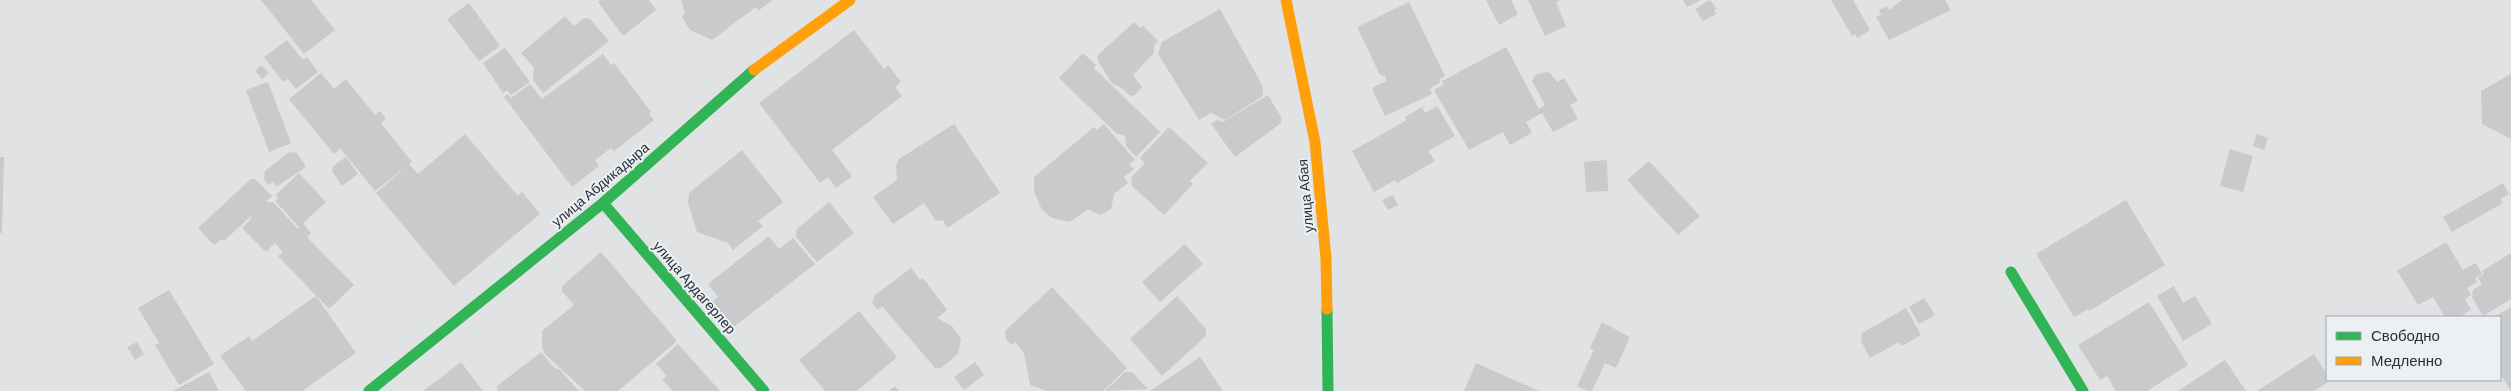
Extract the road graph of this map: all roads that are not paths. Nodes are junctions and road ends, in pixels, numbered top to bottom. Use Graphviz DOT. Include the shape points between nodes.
graph roads {
  1 [pos="850,0"];
  2 [pos="1286,0"];
  3 [pos="603,203"];
  4 [pos="2011,272"];
  5 [pos="369,391"];
  6 [pos="764,391"];
  7 [pos="1328,391"];
  8 [pos="2083,391"];
  1 -- 3 [label="street, улица Абдикадыра" via="761,64"];
  2 -- 7 [label="street, улица Абая" via="1315,142 1326,259"];
  3 -- 5 [label="street, улица Абдикадыра"];
  3 -- 6 [label="street, улица Ардагерлер"];
  4 -- 8 [label="street"];
}
